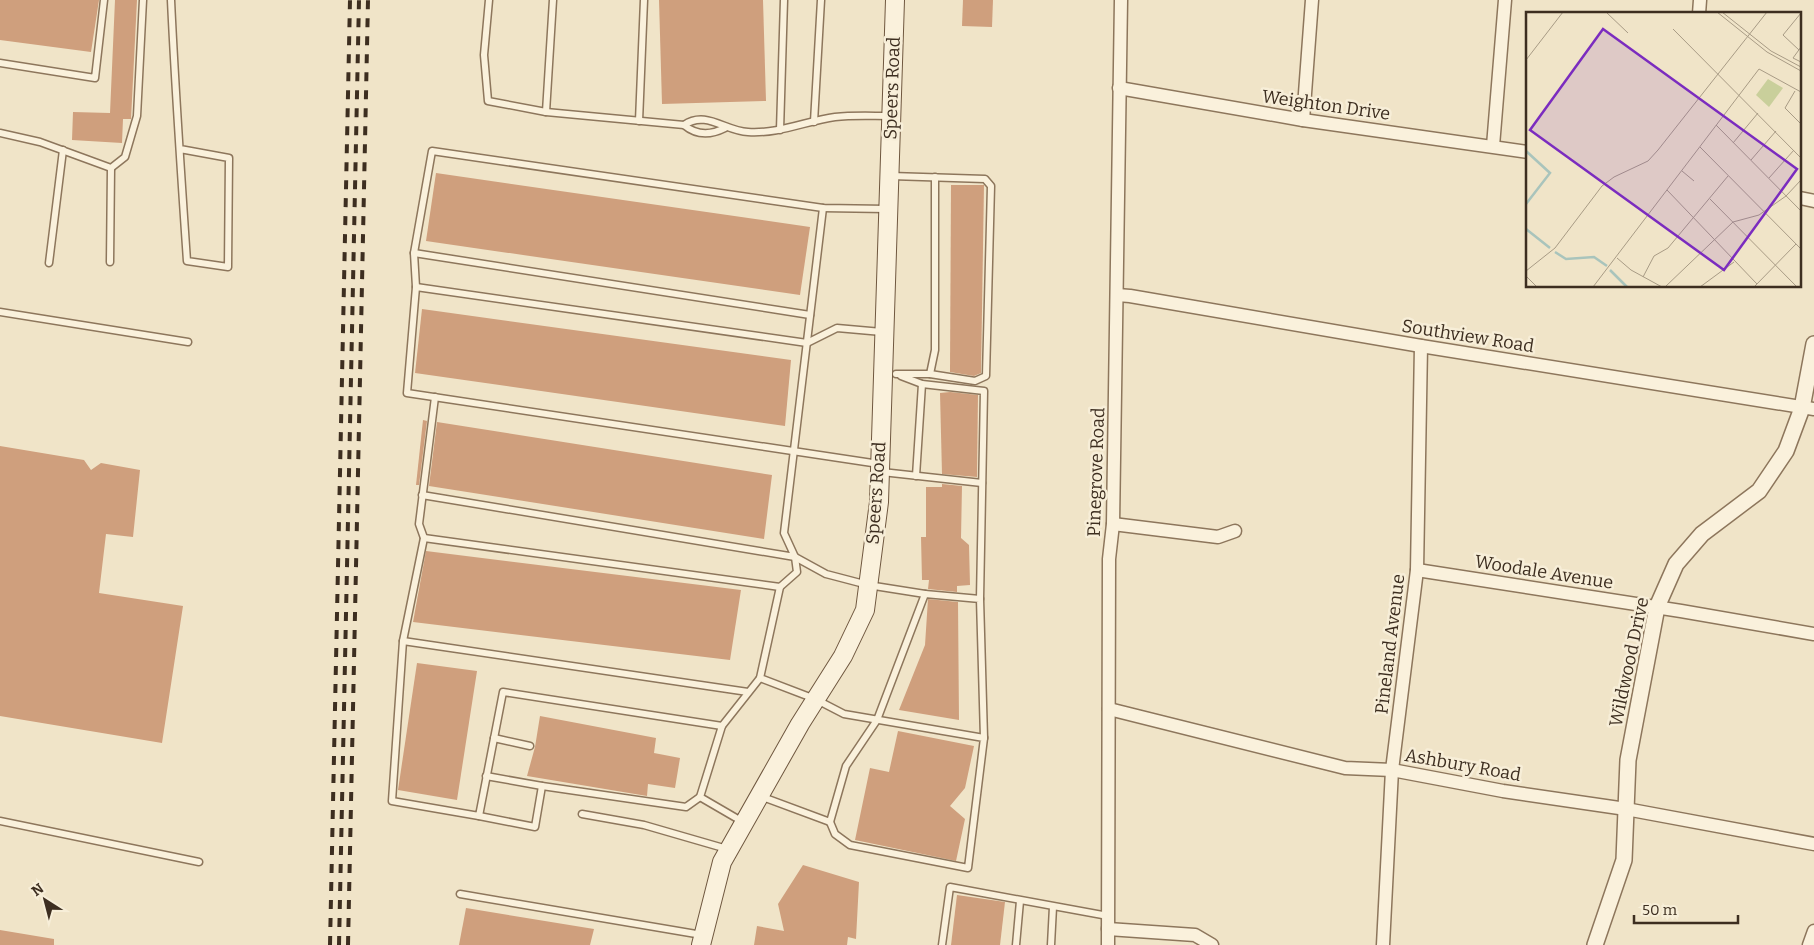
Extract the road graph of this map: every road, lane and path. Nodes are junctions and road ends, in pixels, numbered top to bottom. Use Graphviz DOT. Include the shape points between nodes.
graph roads {
  1 [pos="104,0"];
  2 [pos="143,0"];
  3 [pos="171,0"];
  4 [pos="488,0"];
  5 [pos="553,0"];
  6 [pos="644,0"];
  7 [pos="784,0"];
  8 [pos="821,0"];
  9 [pos="895,0"];
  10 [pos="1121,0"];
  11 [pos="1312,0"];
  12 [pos="1505,0"];
  13 [pos="0,63"];
  14 [pos="1119,88"];
  15 [pos="546,112"];
  16 [pos="891,116"];
  17 [pos="1303,120"];
  18 [pos="639,121"];
  19 [pos="814,122"];
  20 [pos="684,125"];
  21 [pos="726,128"];
  22 [pos="780,130"];
  23 [pos="0,134"];
  24 [pos="1493,146"];
  25 [pos="180,149"];
  26 [pos="63,150"];
  27 [pos="1526,152"];
  28 [pos="112,168"];
  29 [pos="888,176"];
  30 [pos="935,177"];
  31 [pos="823,208"];
  32 [pos="888,209"];
  33 [pos="414,253"];
  34 [pos="110,262"];
  35 [pos="49,263"];
  36 [pos="416,287"];
  37 [pos="1117,296"];
  38 [pos="0,312"];
  39 [pos="810,315"];
  40 [pos="884,332"];
  41 [pos="188,342"];
  42 [pos="807,343"];
  43 [pos="1814,344"];
  44 [pos="1421,346"];
  45 [pos="890,374"];
  46 [pos="930,374"];
  47 [pos="922,384"];
  48 [pos="435,397"];
  49 [pos="1808,408"];
  50 [pos="794,451"];
  51 [pos="880,468"];
  52 [pos="916,476"];
  53 [pos="982,483"];
  54 [pos="422,496"];
  55 [pos="1114,524"];
  56 [pos="1235,531"];
  57 [pos="424,538"];
  58 [pos="795,556"];
  59 [pos="1417,570"];
  60 [pos="868,586"];
  61 [pos="780,587"];
  62 [pos="925,594"];
  63 [pos="980,599"];
  64 [pos="1657,607"];
  65 [pos="1814,634"];
  66 [pos="403,641"];
  67 [pos="760,678"];
  68 [pos="748,692"];
  69 [pos="815,699"];
  70 [pos="1109,709"];
  71 [pos="876,720"];
  72 [pos="722,726"];
  73 [pos="494,738"];
  74 [pos="984,738"];
  75 [pos="530,746"];
  76 [pos="1392,770"];
  77 [pos="486,776"];
  78 [pos="542,786"];
  79 [pos="759,795"];
  80 [pos="700,797"];
  81 [pos="1626,809"];
  82 [pos="582,814"];
  83 [pos="478,816"];
  84 [pos="0,820"];
  85 [pos="744,822"];
  86 [pos="830,822"];
  87 [pos="1814,844"];
  88 [pos="729,849"];
  89 [pos="199,862"];
  90 [pos="460,894"];
  91 [pos="1020,901"];
  92 [pos="1054,907"];
  93 [pos="1108,916"];
  94 [pos="1108,929"];
  95 [pos="1814,931"];
  96 [pos="702,940"];
  97 [pos="942,945"];
  98 [pos="1016,945"];
  99 [pos="1051,945"];
  100 [pos="1108,945"];
  101 [pos="1212,945"];
  102 [pos="1383,945"];
  103 [pos="1595,945"];
  104 [pos="1809,945"];
  1 -- 13 [label="lane" via="95,78"];
  2 -- 28 [label="lane" via="137,116 125,158"];
  3 -- 25 [label="lane"];
  4 -- 15 [label="lane" via="484,55 488,101"];
  5 -- 15 [label="lane"];
  6 -- 18 [label="lane"];
  7 -- 22 [label="lane"];
  8 -- 19 [label="lane"];
  9 -- 16 [label="main road, Speers Road"];
  10 -- 14 [label="street, Pinegrove Road"];
  11 -- 17 [label="street"];
  12 -- 24 [label="street"];
  14 -- 17 [label="street, Weighton Drive"];
  14 -- 37 [label="street, Pinegrove Road"];
  15 -- 18 [label="lane"];
  16 -- 19 [label="lane"];
  16 -- 29 [label="main road, Speers Road"];
  17 -- 24 [label="street, Weighton Drive"];
  18 -- 20 [label="lane"];
  19 -- 22 [label="lane"];
  20 -- 21 [label="lane" via="691,130 714,134"];
  20 -- 21 [label="lane" via="692,119 714,120"];
  21 -- 22 [label="lane" via="748,132"];
  23 -- 26 [label="lane"];
  24 -- 27 [label="street, Weighton Drive"];
  25 -- 25 [label="lane" via="229,158 228,267 187,261"];
  26 -- 28 [label="lane"];
  26 -- 35 [label="lane"];
  28 -- 34 [label="lane"];
  29 -- 30 [label="lane"];
  29 -- 32 [label="main road, Speers Road"];
  30 -- 46 [label="lane" via="935,350"];
  30 -- 46 [label="lane" via="985,179 991,186 986,376 975,381"];
  31 -- 32 [label="lane"];
  31 -- 33 [label="lane" via="432,151"];
  31 -- 39 [label="lane"];
  32 -- 40 [label="main road, Speers Road"];
  33 -- 36 [label="lane"];
  33 -- 39 [label="lane"];
  36 -- 42 [label="lane"];
  36 -- 48 [label="lane" via="408,393"];
  37 -- 44 [label="street, Southview Road" via="1140,297"];
  37 -- 55 [label="street, Pinegrove Road"];
  38 -- 41 [label="lane"];
  39 -- 42 [label="lane"];
  40 -- 42 [label="lane" via="837,328"];
  40 -- 45 [label="main road, Speers Road"];
  42 -- 50 [label="lane"];
  43 -- 49 [label="street, Wildwood Drive"];
  44 -- 49 [label="street, Southview Road"];
  44 -- 59 [label="street, Pineland Avenue"];
  45 -- 46 [label="lane"];
  45 -- 47 [label="lane"];
  45 -- 51 [label="main road, Speers Road"];
  47 -- 52 [label="lane"];
  47 -- 53 [label="lane" via="984,391"];
  48 -- 50 [label="lane"];
  48 -- 54 [label="lane"];
  49 -- 64 [label="street, Wildwood Drive" via="1786,451 1759,491 1702,534 1676,564"];
  50 -- 51 [label="lane"];
  50 -- 58 [label="lane" via="784,533"];
  51 -- 52 [label="lane"];
  51 -- 60 [label="main road, Speers Road"];
  52 -- 53 [label="lane"];
  53 -- 63 [label="lane"];
  54 -- 57 [label="lane" via="419,524"];
  54 -- 58 [label="lane"];
  55 -- 56 [label="street" via="1218,537"];
  55 -- 70 [label="street, Pinegrove Road" via="1109,559"];
  57 -- 61 [label="lane"];
  57 -- 66 [label="lane"];
  58 -- 60 [label="lane" via="826,574"];
  58 -- 61 [label="lane" via="797,572"];
  59 -- 64 [label="street, Woodale Avenue"];
  59 -- 76 [label="street, Pineland Avenue"];
  60 -- 62 [label="lane"];
  60 -- 69 [label="main road, Speers Road" via="864,610 843,656"];
  61 -- 67 [label="lane"];
  62 -- 63 [label="lane"];
  62 -- 71 [label="lane"];
  63 -- 74 [label="lane"];
  64 -- 65 [label="street, Woodale Avenue"];
  64 -- 81 [label="street, Wildwood Drive" via="1628,760"];
  66 -- 68 [label="lane"];
  66 -- 83 [label="lane" via="392,801"];
  67 -- 68 [label="lane"];
  67 -- 69 [label="lane"];
  68 -- 72 [label="lane"];
  69 -- 71 [label="lane" via="844,714"];
  69 -- 79 [label="main road, Speers Road"];
  70 -- 76 [label="street, Ashbury Road" via="1345,768"];
  70 -- 93 [label="street, Pinegrove Road"];
  71 -- 74 [label="lane"];
  71 -- 86 [label="lane" via="846,766"];
  72 -- 73 [label="lane" via="503,692"];
  72 -- 80 [label="lane"];
  73 -- 75 [label="lane"];
  73 -- 77 [label="lane"];
  74 -- 86 [label="lane" via="968,868 850,845 835,834"];
  76 -- 81 [label="street, Ashbury Road"];
  76 -- 102 [label="street, Pineland Avenue"];
  77 -- 78 [label="lane"];
  77 -- 83 [label="lane"];
  78 -- 80 [label="lane" via="686,807"];
  78 -- 83 [label="lane" via="535,827"];
  79 -- 85 [label="main road, Speers Road"];
  79 -- 86 [label="lane"];
  80 -- 85 [label="lane"];
  81 -- 87 [label="street, Ashbury Road"];
  81 -- 103 [label="street, Wildwood Drive" via="1624,860"];
  82 -- 88 [label="lane" via="644,825"];
  84 -- 89 [label="lane"];
  85 -- 88 [label="main road, Speers Road"];
  88 -- 96 [label="main road, Speers Road" via="722,862"];
  90 -- 96 [label="lane"];
  91 -- 92 [label="lane"];
  91 -- 97 [label="lane" via="950,887"];
  91 -- 98 [label="lane"];
  92 -- 93 [label="lane"];
  92 -- 99 [label="lane"];
  93 -- 94 [label="street, Pinegrove Road"];
  94 -- 100 [label="street, Pinegrove Road"];
  94 -- 101 [label="street" via="1195,935"];
  95 -- 104 [label="street"];
}
